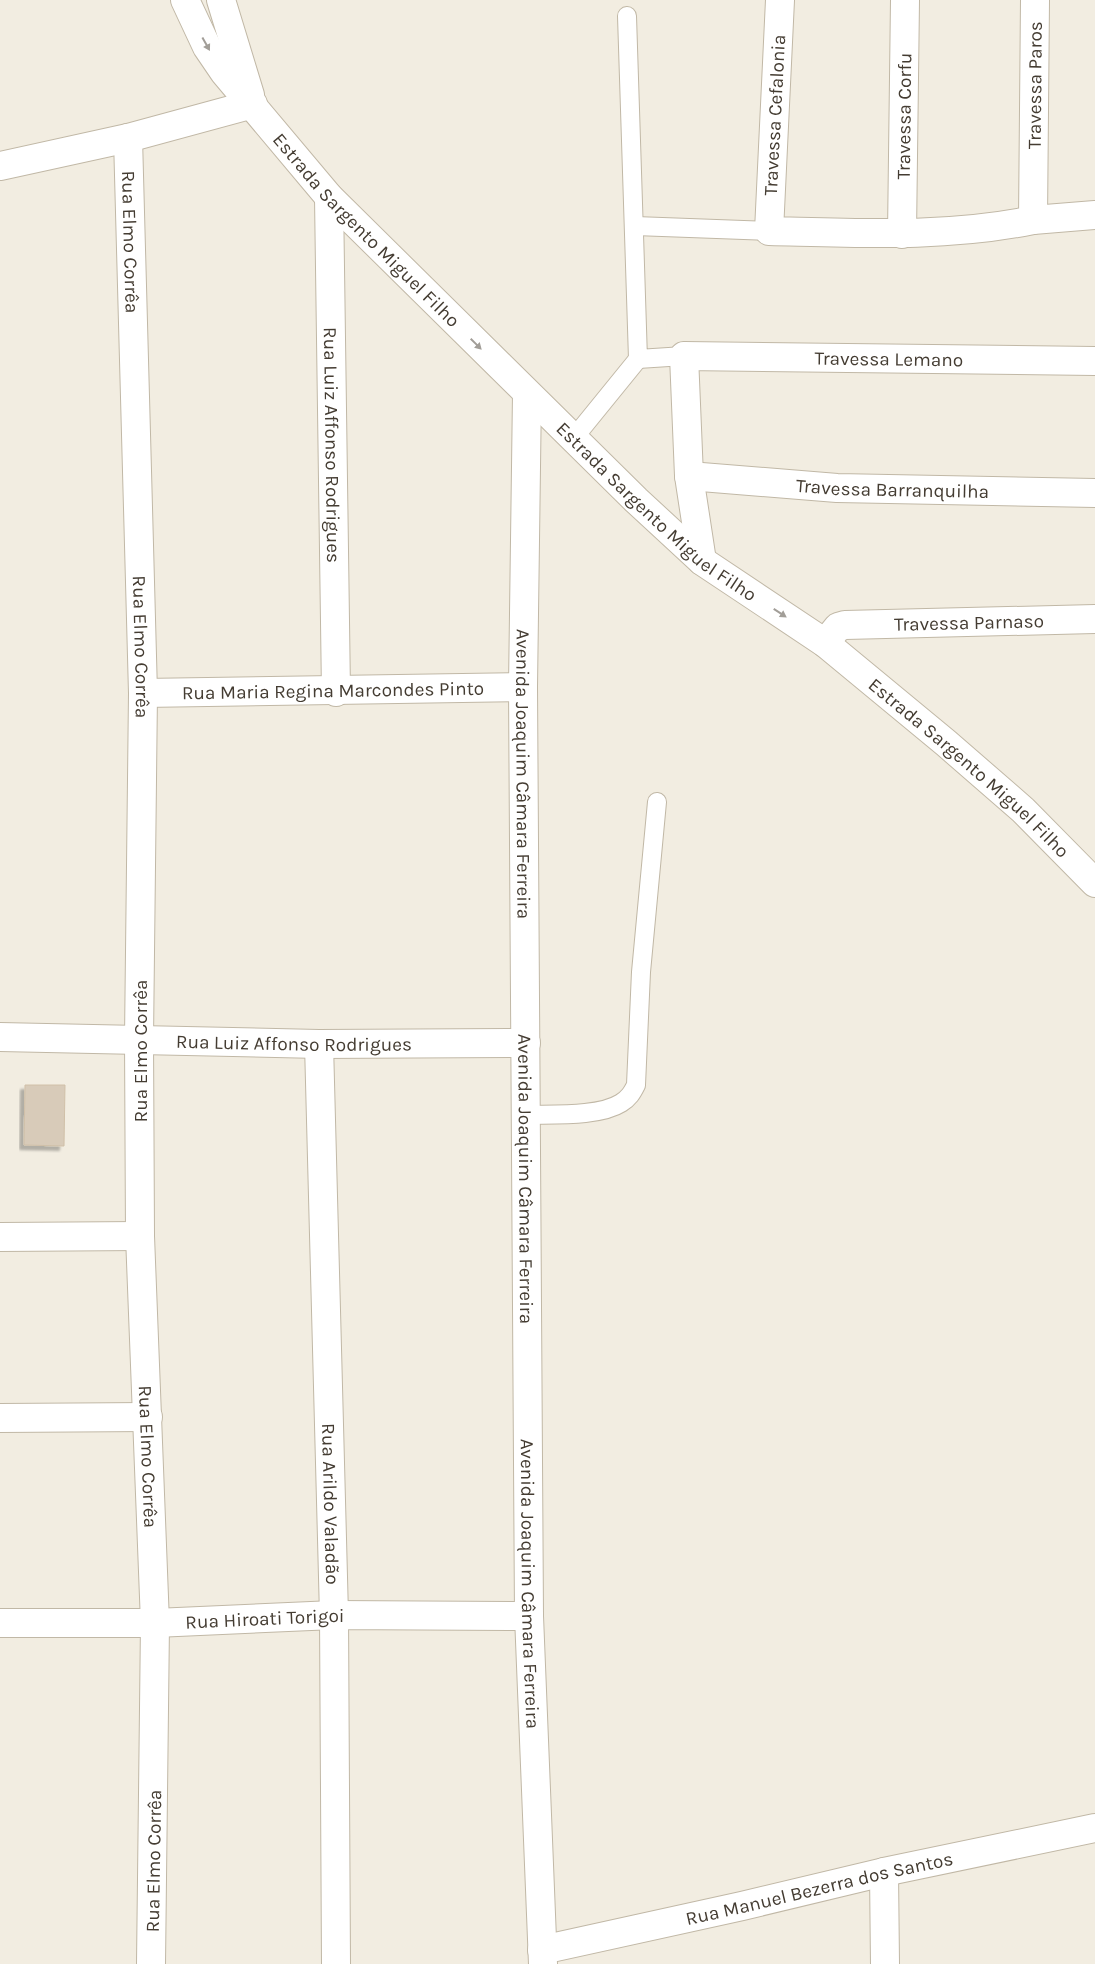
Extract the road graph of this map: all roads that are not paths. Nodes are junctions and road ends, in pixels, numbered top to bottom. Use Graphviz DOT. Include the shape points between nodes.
graph roads {
  1 [pos="184,0"];
  2 [pos="221,0"];
  3 [pos="780,0"];
  4 [pos="905,0"];
  5 [pos="1035,0"];
  6 [pos="627,16"];
  7 [pos="253,104"];
  8 [pos="128,138"];
  9 [pos="0,166"];
  10 [pos="329,197"];
  11 [pos="1095,215"];
  12 [pos="1033,220"];
  13 [pos="635,226"];
  14 [pos="769,231"];
  15 [pos="902,234"];
  16 [pos="684,356"];
  17 [pos="638,359"];
  18 [pos="1095,361"];
  19 [pos="527,394"];
  20 [pos="573,439"];
  21 [pos="689,476"];
  22 [pos="1095,493"];
  23 [pos="702,561"];
  24 [pos="1095,619"];
  25 [pos="825,643"];
  26 [pos="523,687"];
  27 [pos="336,692"];
  28 [pos="143,693"];
  29 [pos="657,802"];
  30 [pos="1095,882"];
  31 [pos="0,1037"];
  32 [pos="139,1039"];
  33 [pos="318,1044"];
  34 [pos="526,1044"];
  35 [pos="525,1116"];
  36 [pos="140,1236"];
  37 [pos="0,1237"];
  38 [pos="148,1417"];
  39 [pos="0,1418"];
  40 [pos="334,1615"];
  41 [pos="529,1616"];
  42 [pos="0,1622"];
  43 [pos="155,1623"];
  44 [pos="1095,1828"];
  45 [pos="884,1872"];
  46 [pos="542,1957"];
  47 [pos="152,1964"];
  48 [pos="336,1964"];
  49 [pos="885,1964"];
  1 -- 7 [label="street, Estrada Sargento Miguel Filho, one-way" via="207,47"];
  2 -- 7 [label="street, Estrada Sargento Miguel Filho"];
  3 -- 14 [label="street, Travessa Cefalonia"];
  4 -- 15 [label="street, Travessa Corfu"];
  5 -- 12 [label="street, Travessa Paros"];
  6 -- 13 [label="lane"];
  7 -- 8 [label="street"];
  7 -- 10 [label="street, Estrada Sargento Miguel Filho"];
  8 -- 9 [label="street"];
  8 -- 28 [label="street, Rua Elmo Corrêa"];
  10 -- 19 [label="street, Estrada Sargento Miguel Filho, one-way"];
  10 -- 27 [label="street, Rua Luiz Affonso Rodrigues"];
  11 -- 12 [label="street"];
  12 -- 15 [label="street" via="995,227"];
  13 -- 14 [label="lane"];
  13 -- 17 [label="lane"];
  14 -- 15 [label="street"];
  16 -- 17 [label="lane"];
  16 -- 18 [label="street, Travessa Lemano"];
  16 -- 21 [label="street"];
  17 -- 20 [label="lane"];
  19 -- 20 [label="street, Estrada Sargento Miguel Filho"];
  19 -- 26 [label="street, Avenida Joaquim Câmara Ferreira"];
  20 -- 23 [label="street, Estrada Sargento Miguel Filho"];
  21 -- 22 [label="street, Travessa Barranquilha" via="837,488"];
  21 -- 23 [label="street"];
  23 -- 25 [label="street, Estrada Sargento Miguel Filho, one-way"];
  24 -- 25 [label="street, Travessa Parnaso" via="845,625 838,627"];
  25 -- 30 [label="street, Estrada Sargento Miguel Filho" via="1023,810"];
  26 -- 27 [label="street, Rua Maria Regina Marcondes Pinto"];
  26 -- 34 [label="street, Avenida Joaquim Câmara Ferreira"];
  27 -- 28 [label="street, Rua Maria Regina Marcondes Pinto"];
  28 -- 32 [label="street, Rua Elmo Corrêa"];
  29 -- 35 [label="lane" via="641,972 636,1085 630,1097 620,1104 598,1111"];
  31 -- 32 [label="street, Rua Luiz Affonso Rodrigues"];
  32 -- 33 [label="street, Rua Luiz Affonso Rodrigues"];
  32 -- 36 [label="street, Rua Elmo Corrêa"];
  33 -- 34 [label="street, Rua Luiz Affonso Rodrigues"];
  33 -- 40 [label="street, Rua Arildo Valadão"];
  34 -- 35 [label="street, Avenida Joaquim Câmara Ferreira"];
  35 -- 41 [label="street, Avenida Joaquim Câmara Ferreira"];
  36 -- 37 [label="street"];
  36 -- 38 [label="street, Rua Elmo Corrêa"];
  38 -- 39 [label="street"];
  38 -- 43 [label="street, Rua Elmo Corrêa"];
  40 -- 41 [label="street, Rua Hiroati Torigoi"];
  40 -- 43 [label="street, Rua Hiroati Torigoi"];
  40 -- 48 [label="street, Rua Arildo Valadão"];
  41 -- 46 [label="street, Avenida Joaquim Câmara Ferreira"];
  42 -- 43 [label="street, Rua Hiroati Torigoi"];
  43 -- 47 [label="street, Rua Elmo Corrêa"];
  44 -- 45 [label="street, Rua Manuel Bezerra dos Santos"];
  45 -- 46 [label="street, Rua Manuel Bezerra dos Santos"];
  45 -- 49 [label="street"];
}
